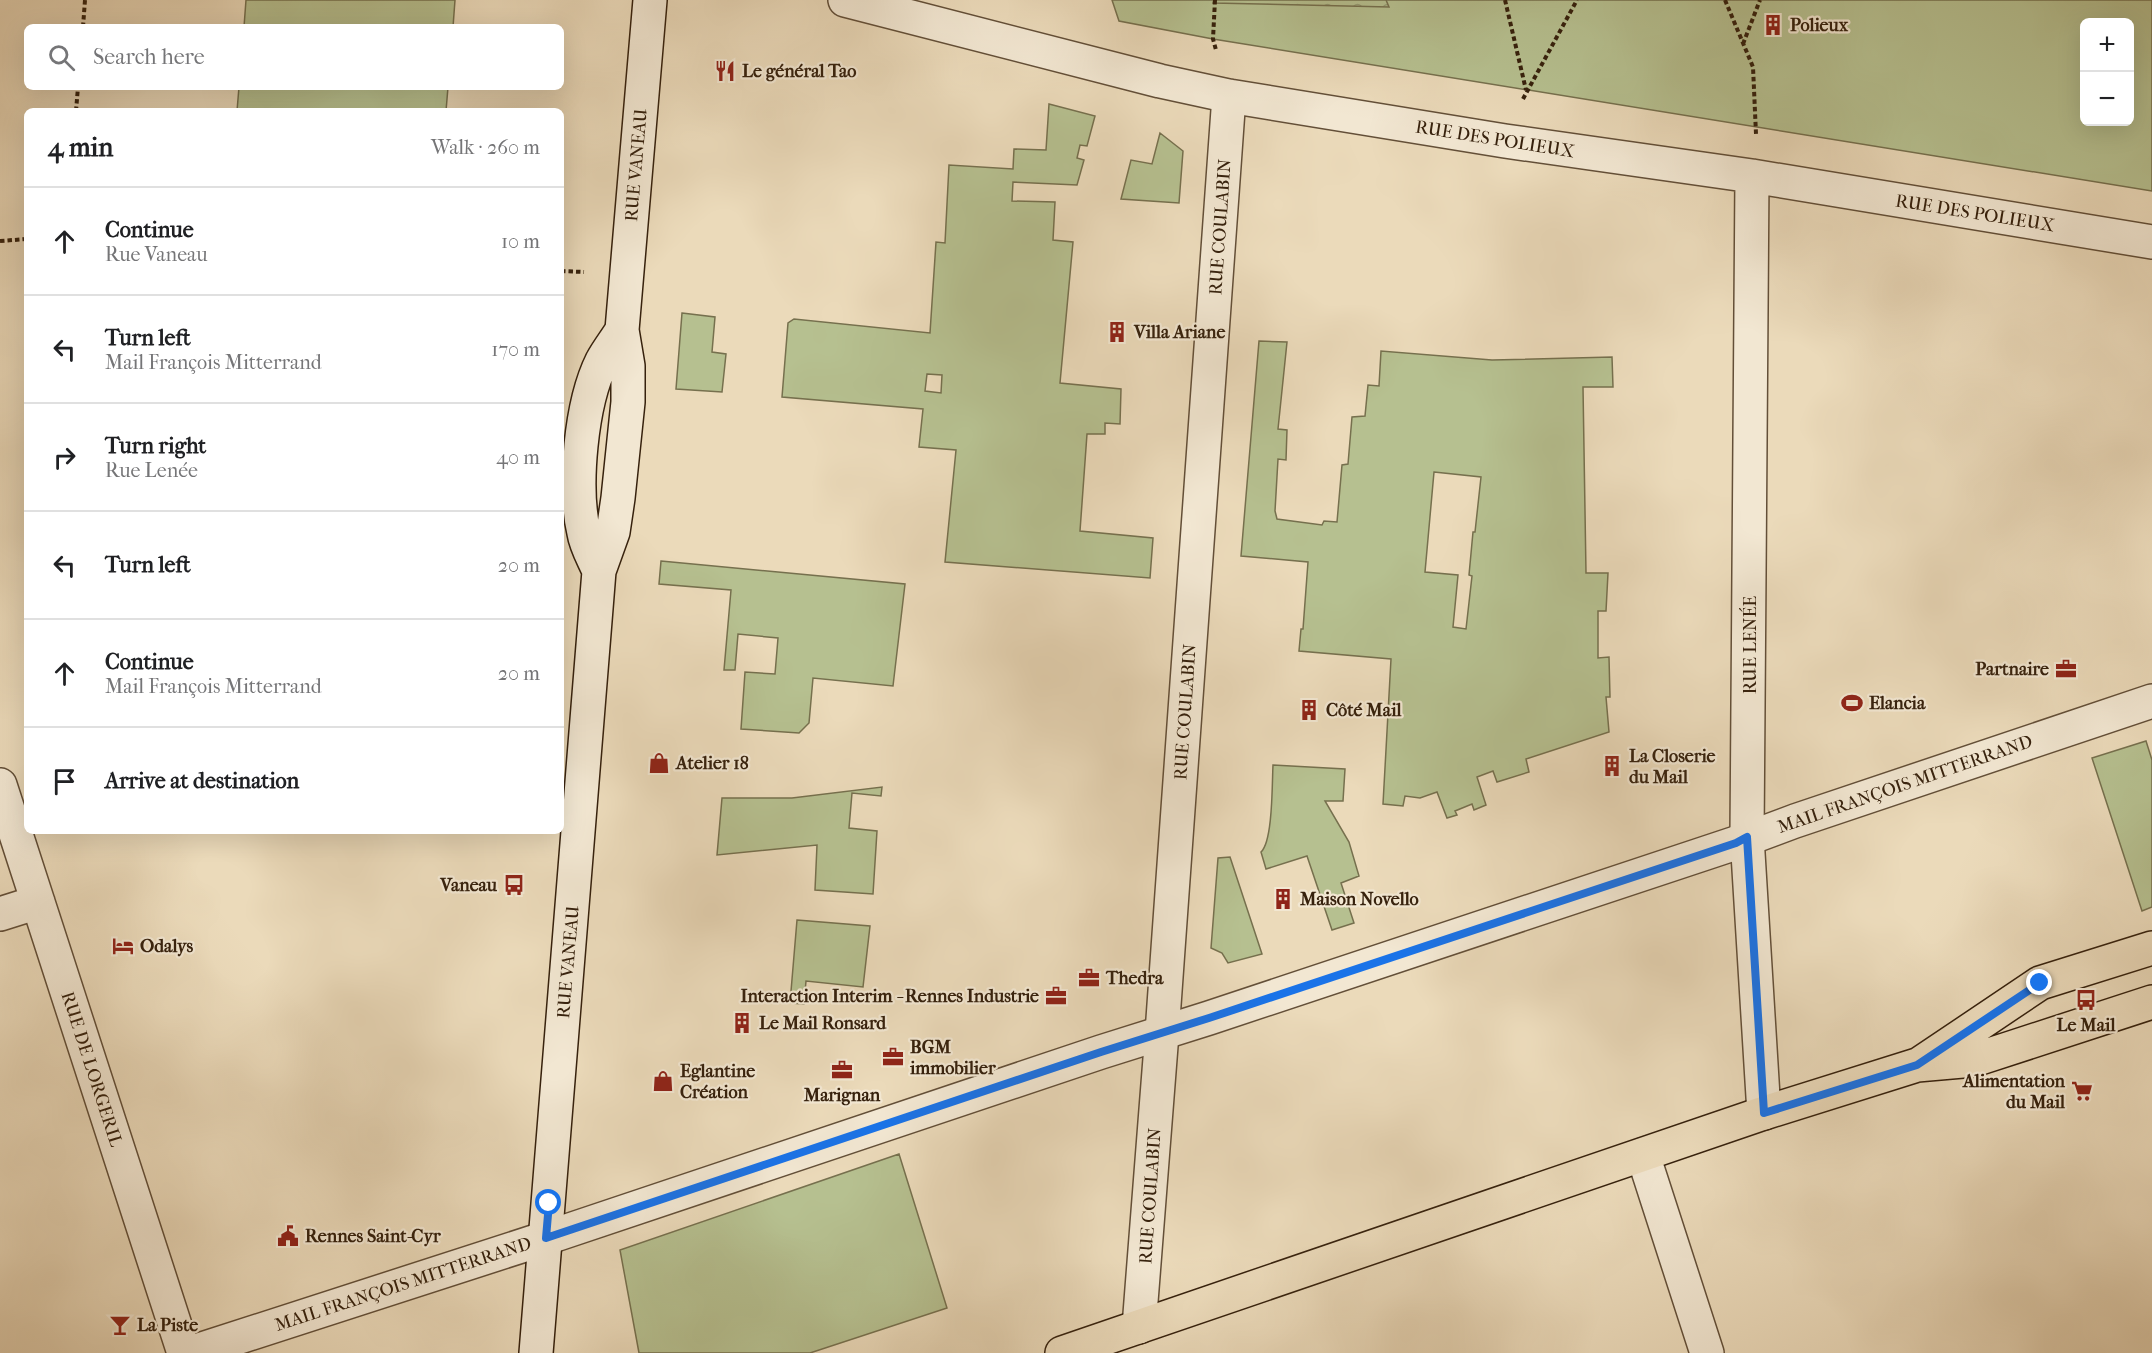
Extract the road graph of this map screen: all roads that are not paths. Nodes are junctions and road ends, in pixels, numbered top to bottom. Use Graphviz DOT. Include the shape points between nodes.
graph roads {
  1 [pos="650,0"];
  2 [pos="845,0"];
  3 [pos="1229,96"];
  4 [pos="1752,176"];
  5 [pos="2152,242"];
  6 [pos="2152,701"];
  7 [pos="0,785"];
  8 [pos="1747,837"];
  9 [pos="38,902"];
  10 [pos="0,914"];
  11 [pos="2152,948"];
  12 [pos="2152,1002"];
  13 [pos="1162,1033"];
  14 [pos="1917,1065"];
  15 [pos="1764,1113"];
  16 [pos="1642,1155"];
  17 [pos="546,1238"];
  18 [pos="1139,1327"];
  19 [pos="184,1353"];
  20 [pos="190,1353"];
  21 [pos="536,1353"];
  22 [pos="1062,1353"];
  23 [pos="1707,1353"];
  1 -- 17 [label="street, RUE VANEAU" via="622,330 602,361 588,402 578,497 584,535 599,571"];
  2 -- 3 [label="street, RUE DES POLIEUX"];
  3 -- 4 [label="street, RUE DES POLIEUX"];
  3 -- 13 [label="street, RUE COULABIN"];
  4 -- 5 [label="street, RUE DES POLIEUX"];
  4 -- 8 [label="street, RUE LENÉE"];
  6 -- 8 [label="street, MAIL FRANÇOIS MITTERRAND"];
  7 -- 9 [label="street, RUE DE LORGERIL"];
  8 -- 13 [label="street, MAIL FRANÇOIS MITTERRAND"];
  8 -- 15 [label="street, RUE LENÉE"];
  9 -- 10 [label="street"];
  9 -- 19 [label="street, RUE DE LORGERIL"];
  11 -- 14 [label="main road" via="2040,983"];
  12 -- 14 [label="main road" via="1974,1060"];
  13 -- 17 [label="street, MAIL FRANÇOIS MITTERRAND"];
  13 -- 18 [label="street, RUE COULABIN"];
  14 -- 15 [label="main road"];
  15 -- 16 [label="main road"];
  16 -- 18 [label="main road"];
  16 -- 23 [label="street"];
  17 -- 20 [label="street, MAIL FRANÇOIS MITTERRAND"];
  17 -- 21 [label="street, RUE VANEAU"];
  18 -- 22 [label="main road"];
}
